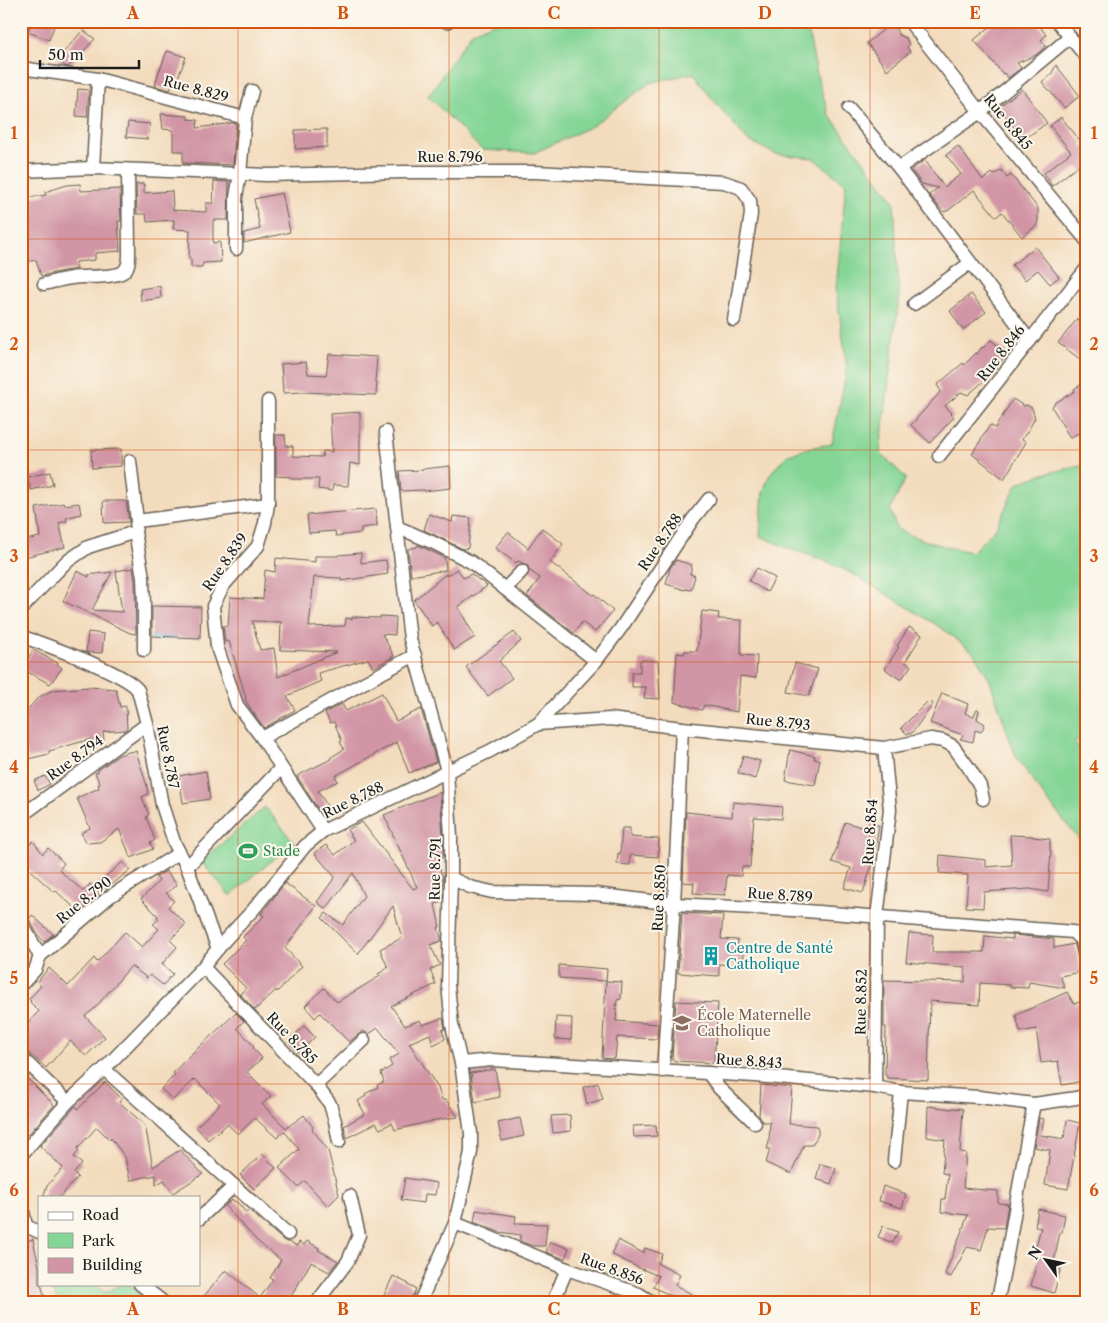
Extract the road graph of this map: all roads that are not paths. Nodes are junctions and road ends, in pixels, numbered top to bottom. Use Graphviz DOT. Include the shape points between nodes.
graph roads {
  1 [pos="909,21"];
  2 [pos="1056,21"];
  3 [pos="1070,37"];
  4 [pos="1087,58"];
  5 [pos="21,68"];
  6 [pos="98,79"];
  7 [pos="252,91"];
  8 [pos="849,108"];
  9 [pos="980,112"];
  10 [pos="245,118"];
  11 [pos="93,168"];
  12 [pos="899,168"];
  13 [pos="128,170"];
  14 [pos="21,171"];
  15 [pos="240,174"];
  16 [pos="1087,241"];
  17 [pos="236,249"];
  18 [pos="970,263"];
  19 [pos="1086,270"];
  20 [pos="44,284"];
  21 [pos="914,304"];
  22 [pos="734,320"];
  23 [pos="1030,342"];
  24 [pos="268,401"];
  25 [pos="386,432"];
  26 [pos="939,456"];
  27 [pos="130,461"];
  28 [pos="710,499"];
  29 [pos="268,504"];
  30 [pos="136,526"];
  31 [pos="397,527"];
  32 [pos="522,571"];
  33 [pos="505,589"];
  34 [pos="21,609"];
  35 [pos="21,636"];
  36 [pos="144,650"];
  37 [pos="415,655"];
  38 [pos="596,661"];
  39 [pos="147,724"];
  40 [pos="538,724"];
  41 [pos="682,728"];
  42 [pos="262,738"];
  43 [pos="884,748"];
  44 [pos="281,768"];
  45 [pos="447,771"];
  46 [pos="983,799"];
  47 [pos="21,816"];
  48 [pos="323,831"];
  49 [pos="179,853"];
  50 [pos="187,867"];
  51 [pos="452,878"];
  52 [pos="674,904"];
  53 [pos="877,918"];
  54 [pos="21,922"];
  55 [pos="218,949"];
  56 [pos="40,956"];
  57 [pos="1087,964"];
  58 [pos="203,967"];
  59 [pos="21,985"];
  60 [pos="364,1040"];
  61 [pos="21,1057"];
  62 [pos="461,1063"];
  63 [pos="104,1068"];
  64 [pos="663,1071"];
  65 [pos="708,1073"];
  66 [pos="316,1085"];
  67 [pos="875,1087"];
  68 [pos="900,1092"];
  69 [pos="1087,1095"];
  70 [pos="68,1102"];
  71 [pos="1034,1104"];
  72 [pos="756,1123"];
  73 [pos="339,1142"];
  74 [pos="21,1155"];
  75 [pos="894,1160"];
  76 [pos="234,1186"];
  77 [pos="350,1196"];
  78 [pos="21,1201"];
  79 [pos="200,1217"];
  80 [pos="455,1223"];
  81 [pos="24,1227"];
  82 [pos="38,1232"];
  83 [pos="288,1234"];
  84 [pos="567,1269"];
  85 [pos="143,1286"];
  86 [pos="163,1302"];
  87 [pos="317,1302"];
  88 [pos="420,1302"];
  89 [pos="553,1302"];
  90 [pos="652,1302"];
  91 [pos="997,1302"];
  1 -- 9 [label="street, Rue 8.845"];
  2 -- 3 [label="street"];
  3 -- 4 [label="street"];
  3 -- 9 [label="street"];
  5 -- 6 [label="street, Rue 8.829"];
  6 -- 10 [label="street, Rue 8.829"];
  6 -- 11 [label="street"];
  7 -- 10 [label="street"];
  8 -- 12 [label="street"];
  9 -- 12 [label="street"];
  9 -- 16 [label="street, Rue 8.845"];
  10 -- 15 [label="street"];
  11 -- 13 [label="street, Rue 8.796"];
  11 -- 14 [label="street, Rue 8.796"];
  12 -- 18 [label="street"];
  13 -- 15 [label="street, Rue 8.796"];
  13 -- 20 [label="street" via="130,250 127,267 116,275 71,278"];
  15 -- 17 [label="street" via="236,196"];
  15 -- 22 [label="street, Rue 8.796" via="535,172 724,182 740,188 750,201"];
  18 -- 21 [label="street"];
  18 -- 23 [label="street"];
  19 -- 23 [label="street, Rue 8.846"];
  23 -- 26 [label="street, Rue 8.846"];
  24 -- 29 [label="street, Rue 8.839"];
  25 -- 31 [label="street, Rue 8.791"];
  27 -- 30 [label="street"];
  28 -- 38 [label="street, Rue 8.788"];
  29 -- 30 [label="street"];
  29 -- 42 [label="street, Rue 8.839" via="258,546 223,586 213,606 217,648 237,705"];
  30 -- 34 [label="street" via="88,547 65,563"];
  30 -- 36 [label="street" via="143,577"];
  31 -- 33 [label="street" via="471,562"];
  31 -- 37 [label="street, Rue 8.791" via="410,639"];
  32 -- 33 [label="street"];
  33 -- 38 [label="street"];
  35 -- 39 [label="street, Rue 8.787" via="116,674 135,685"];
  37 -- 42 [label="street"];
  37 -- 45 [label="street, Rue 8.791"];
  38 -- 40 [label="street, Rue 8.788"];
  39 -- 47 [label="street, Rue 8.794"];
  39 -- 49 [label="street, Rue 8.787" via="162,806"];
  40 -- 41 [label="street, Rue 8.793" via="610,719"];
  40 -- 45 [label="street, Rue 8.788"];
  41 -- 43 [label="street, Rue 8.793"];
  41 -- 52 [label="street, Rue 8.850"];
  42 -- 44 [label="street, Rue 8.839"];
  43 -- 46 [label="street, Rue 8.793" via="931,739 953,746 980,786"];
  43 -- 53 [label="street, Rue 8.854" via="890,810"];
  44 -- 48 [label="street, Rue 8.839"];
  44 -- 50 [label="street"];
  45 -- 48 [label="street, Rue 8.788"];
  45 -- 51 [label="street, Rue 8.791"];
  48 -- 55 [label="street, Rue 8.788" via="305,846"];
  49 -- 50 [label="street, Rue 8.787"];
  49 -- 56 [label="street, Rue 8.790" via="109,897"];
  50 -- 55 [label="street, Rue 8.787"];
  51 -- 52 [label="street, Rue 8.789" via="470,887 492,892 595,894"];
  51 -- 62 [label="street, Rue 8.791" via="448,985 452,1025"];
  52 -- 53 [label="street, Rue 8.789"];
  52 -- 64 [label="street, Rue 8.850"];
  53 -- 57 [label="street, Rue 8.789" via="1073,932 1082,941"];
  53 -- 67 [label="street, Rue 8.852"];
  54 -- 56 [label="street"];
  55 -- 58 [label="street, Rue 8.788"];
  56 -- 59 [label="street, Rue 8.790" via="35,970"];
  58 -- 63 [label="street, Rue 8.788"];
  58 -- 66 [label="street, Rue 8.785"];
  60 -- 66 [label="street"];
  61 -- 70 [label="street"];
  62 -- 64 [label="street, Rue 8.843" via="492,1060"];
  62 -- 80 [label="street, Rue 8.791" via="471,1152"];
  63 -- 70 [label="street, Rue 8.788"];
  63 -- 76 [label="street"];
  64 -- 65 [label="street, Rue 8.843"];
  65 -- 67 [label="street, Rue 8.843"];
  65 -- 72 [label="street"];
  66 -- 73 [label="street, Rue 8.785" via="330,1104"];
  67 -- 68 [label="street, Rue 8.843"];
  68 -- 71 [label="street, Rue 8.843"];
  68 -- 75 [label="street"];
  69 -- 71 [label="street, Rue 8.843"];
  70 -- 74 [label="street, Rue 8.788"];
  71 -- 91 [label="street"];
  76 -- 79 [label="street"];
  76 -- 83 [label="street"];
  77 -- 87 [label="street" via="359,1235 348,1261"];
  78 -- 81 [label="street"];
  80 -- 84 [label="street"];
  80 -- 88 [label="street, Rue 8.791"];
  81 -- 82 [label="street"];
  84 -- 89 [label="street, Rue 8.856"];
  84 -- 90 [label="street, Rue 8.856" via="639,1294"];
  85 -- 86 [label="street"];
}
